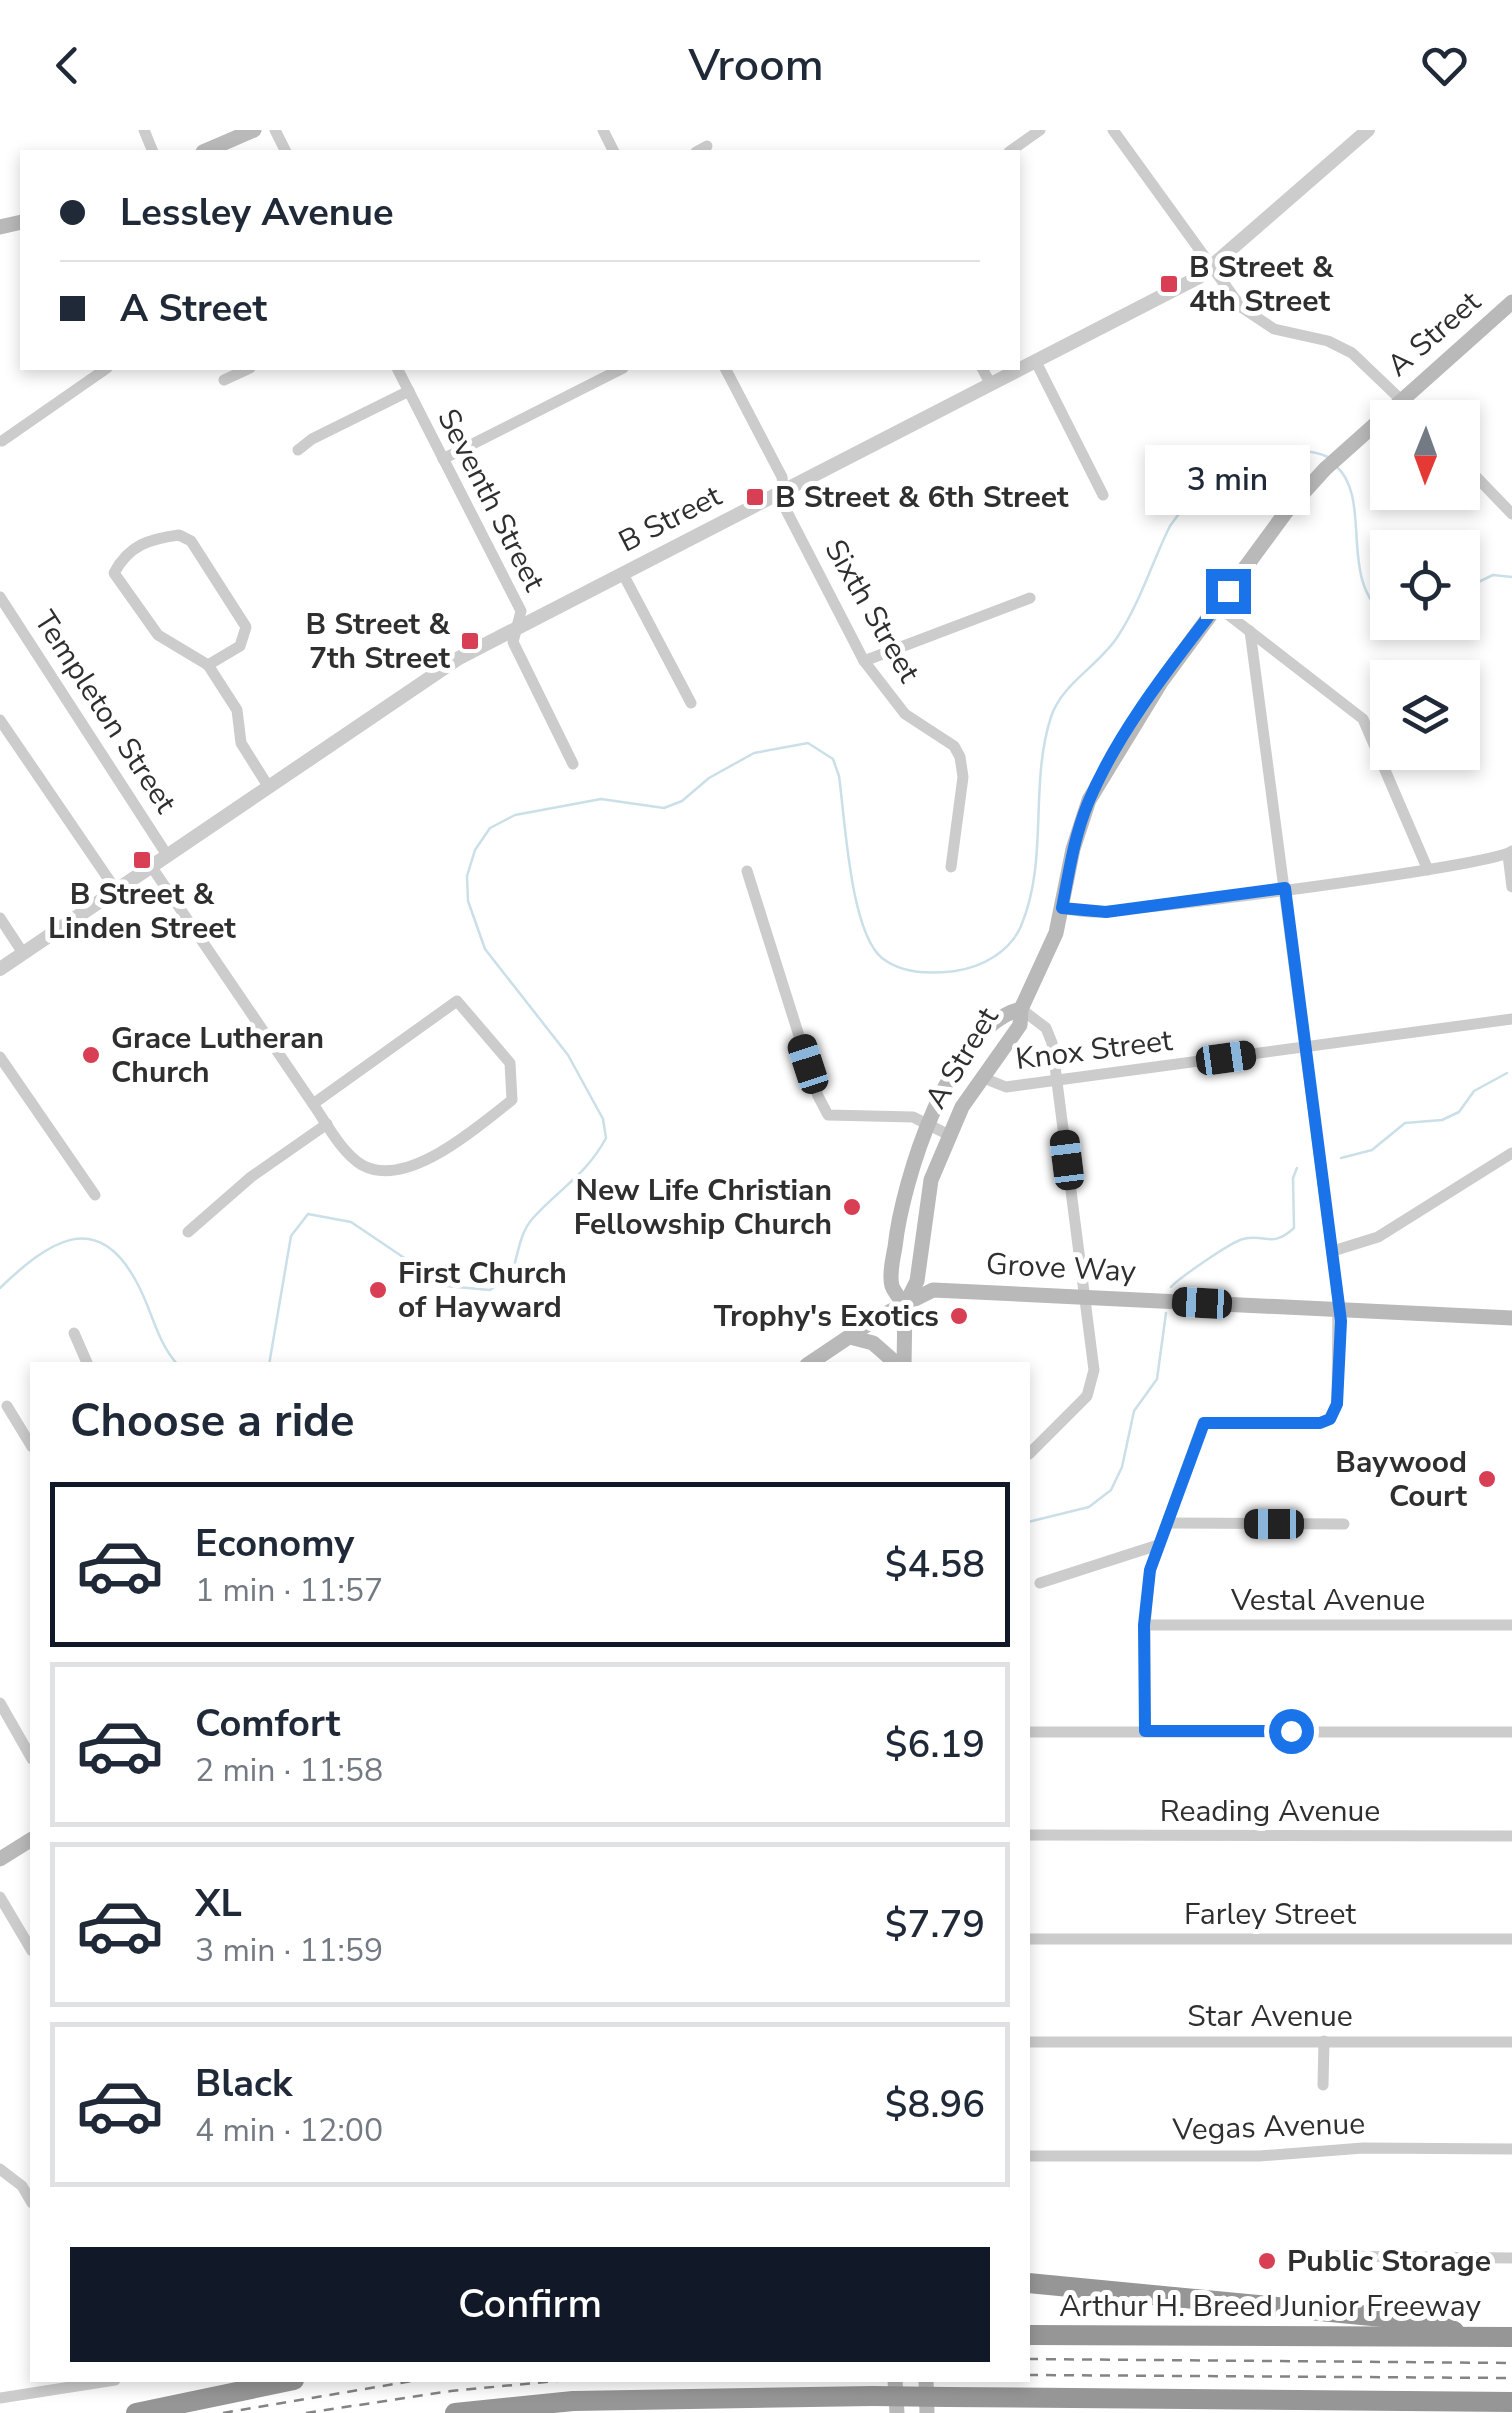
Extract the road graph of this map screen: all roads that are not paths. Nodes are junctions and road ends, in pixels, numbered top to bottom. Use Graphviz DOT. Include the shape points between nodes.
graph roads {
  1 [pos="254,130"];
  2 [pos="1040,130"];
  3 [pos="1113,130"];
  4 [pos="1368,130"];
  5 [pos="208,150"];
  6 [pos="1011,150"];
  7 [pos="1210,268"];
  8 [pos="1512,302"];
  9 [pos="1036,362"];
  10 [pos="104,370"];
  11 [pos="246,370"];
  12 [pos="398,370"];
  13 [pos="619,370"];
  14 [pos="726,370"];
  15 [pos="983,370"];
  16 [pos="224,380"];
  17 [pos="991,385"];
  18 [pos="409,390"];
  19 [pos="1401,400"];
  20 [pos="1370,428"];
  21 [pos="2,441"];
  22 [pos="298,450"];
  23 [pos="443,459"];
  24 [pos="1480,477"];
  25 [pos="783,492"];
  26 [pos="1103,495"];
  27 [pos="1507,500"];
  28 [pos="1512,514"];
  29 [pos="623,574"];
  30 [pos="0,597"];
  31 [pos="1030,598"];
  32 [pos="1217,606"];
  33 [pos="517,628"];
  34 [pos="1250,630"];
  35 [pos="864,660"];
  36 [pos="208,665"];
  37 [pos="690,703"];
  38 [pos="0,720"];
  39 [pos="573,764"];
  40 [pos="268,786"];
  41 [pos="1510,853"];
  42 [pos="167,855"];
  43 [pos="151,866"];
  44 [pos="951,867"];
  45 [pos="747,870"];
  46 [pos="1428,870"];
  47 [pos="1512,887"];
  48 [pos="1285,888"];
  49 [pos="116,890"];
  50 [pos="1062,908"];
  51 [pos="0,918"];
  52 [pos="23,953"];
  53 [pos="0,969"];
  54 [pos="1021,1008"];
  55 [pos="1512,1019"];
  56 [pos="1306,1047"];
  57 [pos="0,1058"];
  58 [pos="981,1076"];
  59 [pos="1056,1080"];
  60 [pos="313,1104"];
  61 [pos="927,1123"];
  62 [pos="327,1124"];
  63 [pos="948,1134"];
  64 [pos="1512,1153"];
  65 [pos="94,1195"];
  66 [pos="188,1232"];
  67 [pos="1332,1251"];
  68 [pos="1085,1297"];
  69 [pos="906,1305"];
  70 [pos="1340,1310"];
  71 [pos="1512,1318"];
  72 [pos="74,1333"];
  73 [pos="850,1337"];
  74 [pos="87,1362"];
  75 [pos="812,1362"];
  76 [pos="897,1362"];
  77 [pos="901,1362"];
  78 [pos="7,1406"];
  79 [pos="30,1444"];
  80 [pos="1030,1454"];
  81 [pos="1170,1523"];
  82 [pos="1344,1524"];
  83 [pos="1158,1544"];
  84 [pos="1040,1584"];
  85 [pos="1512,1624"];
  86 [pos="1144,1625"];
  87 [pos="0,1704"];
  88 [pos="1145,1731"];
  89 [pos="1030,1732"];
  90 [pos="1512,1732"];
  91 [pos="30,1755"];
  92 [pos="1030,1835"];
  93 [pos="1512,1836"];
  94 [pos="30,1840"];
  95 [pos="0,1859"];
  96 [pos="0,1898"];
  97 [pos="1030,1939"];
  98 [pos="1512,1940"];
  99 [pos="30,1948"];
  100 [pos="1030,2042"];
  101 [pos="1324,2042"];
  102 [pos="1512,2042"];
  103 [pos="1324,2085"];
  104 [pos="1512,2149"];
  105 [pos="1030,2156"];
  106 [pos="0,2169"];
  107 [pos="30,2200"];
  108 [pos="1327,2256"];
  109 [pos="1512,2258"];
  110 [pos="1030,2283"];
  111 [pos="1030,2335"];
  112 [pos="1470,2336"];
  113 [pos="1512,2337"];
  114 [pos="100,2382"];
  115 [pos="896,2382"];
  116 [pos="926,2382"];
  117 [pos="265,2384"];
  118 [pos="0,2398"];
  119 [pos="1512,2404"];
  120 [pos="136,2413"];
  121 [pos="454,2413"];
  122 [pos="897,2413"];
  123 [pos="927,2413"];
  124 [pos="1435,2413"];
  1 -- 5 [label="main road"];
  2 -- 6 [label="street"];
  3 -- 7 [label="street"];
  4 -- 7 [label="street, B Street"];
  7 -- 9 [label="street, B Street"];
  7 -- 19 [label="street" via="1256,320 1352,353"];
  8 -- 19 [label="main road, A Street"];
  9 -- 17 [label="street, B Street"];
  9 -- 26 [label="street"];
  10 -- 21 [label="street"];
  11 -- 16 [label="street"];
  12 -- 18 [label="street, Seventh Street"];
  13 -- 23 [label="street"];
  14 -- 25 [label="street, Sixth Street" via="782,477"];
  15 -- 17 [label="street"];
  17 -- 25 [label="street, B Street"];
  18 -- 22 [label="street"];
  18 -- 23 [label="street, Seventh Street"];
  20 -- 32 [label="main road, A Street" via="1286,512"];
  23 -- 33 [label="street, Seventh Street" via="521,611"];
  24 -- 27 [label="street"];
  25 -- 29 [label="street, B Street"];
  25 -- 35 [label="street, Sixth Street" via="785,508"];
  27 -- 28 [label="street"];
  29 -- 33 [label="street, B Street"];
  29 -- 37 [label="street"];
  30 -- 42 [label="street, Templeton Street"];
  31 -- 35 [label="street"];
  32 -- 34 [label="street"];
  32 -- 50 [label="main road, A Street" via="1094,789"];
  33 -- 39 [label="street, Seventh Street" via="513,642"];
  33 -- 40 [label="street, B Street" via="459,658"];
  34 -- 46 [label="street" via="1363,719"];
  34 -- 48 [label="street"];
  35 -- 44 [label="street, Sixth Street" via="905,714 954,746 960,758 964,777"];
  36 -- 36 [label="street" via="158,635 114,573 124,554 150,539 179,535 191,541 246,628 240,646"];
  36 -- 40 [label="street" via="237,710 242,743"];
  38 -- 49 [label="street"];
  40 -- 42 [label="street, B Street"];
  41 -- 46 [label="street"];
  41 -- 47 [label="street"];
  42 -- 43 [label="street, B Street"];
  43 -- 49 [label="street, B Street"];
  43 -- 60 [label="street"];
  45 -- 61 [label="street" via="828,1115 889,1114"];
  46 -- 48 [label="street"];
  48 -- 50 [label="street" via="1106,912"];
  48 -- 56 [label="street"];
  49 -- 52 [label="street, B Street"];
  50 -- 54 [label="main road, A Street"];
  51 -- 52 [label="street"];
  52 -- 53 [label="street, B Street"];
  54 -- 58 [label="main road, A Street" via="1020,1025"];
  54 -- 59 [label="street" via="1050,1034"];
  54 -- 61 [label="main road, A Street" via="1003,1013 979,1040"];
  55 -- 56 [label="street, Knox Street"];
  56 -- 59 [label="street, Knox Street"];
  56 -- 67 [label="street"];
  57 -- 65 [label="street"];
  58 -- 59 [label="street, Knox Street" via="1006,1087"];
  58 -- 63 [label="main road, A Street"];
  59 -- 68 [label="street"];
  60 -- 62 [label="street"];
  60 -- 62 [label="street" via="457,1001 510,1063 512,1100 404,1171 360,1164"];
  61 -- 63 [label="street"];
  61 -- 69 [label="main road, A Street" via="907,1174 896,1232 892,1288"];
  62 -- 66 [label="street"];
  63 -- 69 [label="main road, A Street" via="927,1198 918,1281"];
  64 -- 67 [label="street" via="1378,1237"];
  67 -- 70 [label="street"];
  68 -- 69 [label="main road, Grove Way" via="933,1290"];
  68 -- 70 [label="main road, Grove Way"];
  68 -- 80 [label="street" via="1092,1388"];
  69 -- 73 [label="main road, Grove Way"];
  69 -- 77 [label="main road"];
  70 -- 71 [label="main road, Grove Way"];
  70 -- 81 [label="street" via="1337,1404 1330,1419 1204,1423"];
  72 -- 74 [label="street"];
  73 -- 75 [label="main road, Grove Way"];
  73 -- 76 [label="main road" via="873,1343"];
  78 -- 79 [label="street"];
  81 -- 82 [label="street"];
  81 -- 83 [label="street"];
  83 -- 84 [label="street"];
  83 -- 86 [label="street"];
  85 -- 86 [label="street, Vestal Avenue"];
  86 -- 88 [label="street"];
  87 -- 91 [label="street"];
  88 -- 89 [label="street"];
  88 -- 90 [label="street"];
  92 -- 93 [label="street, Reading Avenue"];
  94 -- 95 [label="main road"];
  96 -- 99 [label="street"];
  97 -- 98 [label="street, Farley Street"];
  100 -- 101 [label="street, Star Avenue"];
  101 -- 102 [label="street, Star Avenue"];
  101 -- 103 [label="street"];
  104 -- 105 [label="street, Vegas Avenue"];
  106 -- 107 [label="street"];
  108 -- 109 [label="street"];
  110 -- 112 [label="highway" via="1424,2321"];
  111 -- 112 [label="highway, Arthur H. Breed Junior Freeway"];
  112 -- 113 [label="highway, Arthur H. Breed Junior Freeway"];
  114 -- 118 [label="street"];
  115 -- 122 [label="main road"];
  116 -- 123 [label="main road"];
  117 -- 120 [label="highway"];
  119 -- 121 [label="highway, bridge" via="873,2396 573,2401"];
  119 -- 124 [label="highway"];
}
